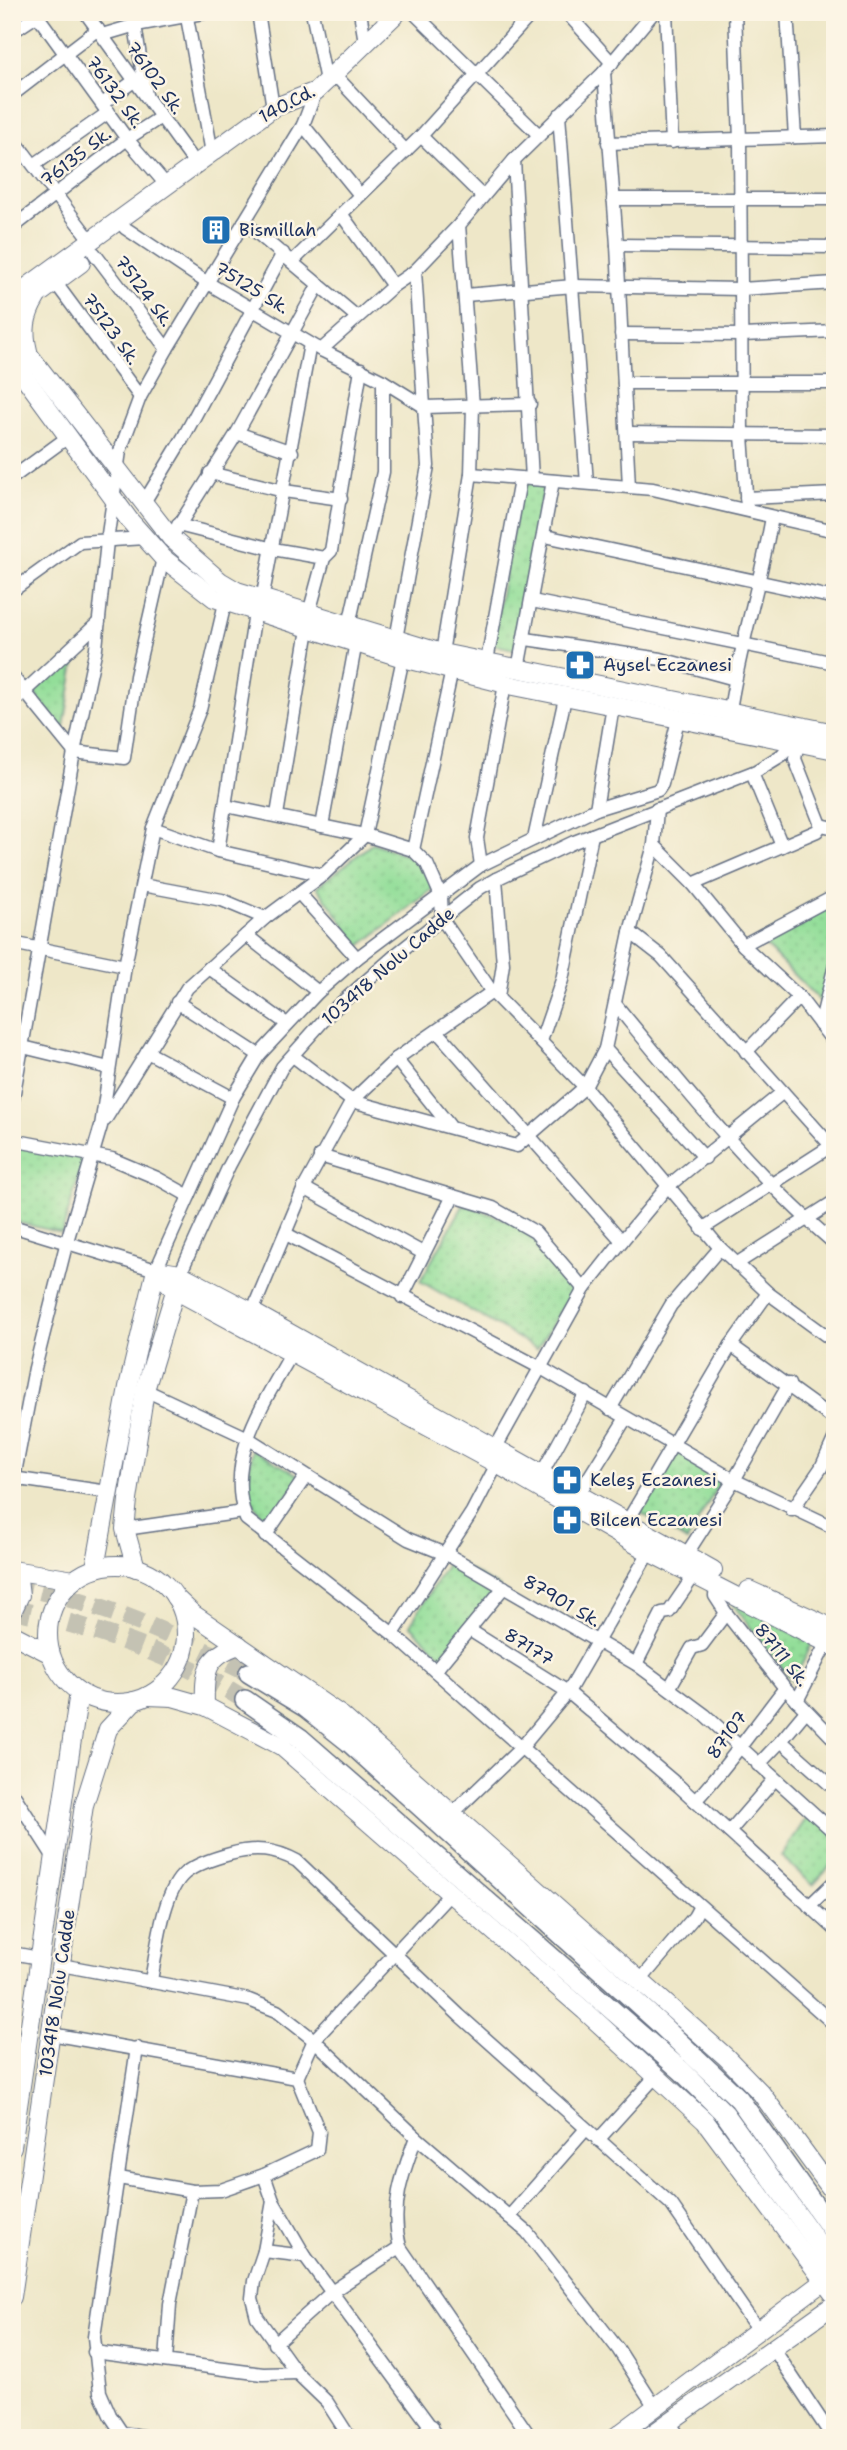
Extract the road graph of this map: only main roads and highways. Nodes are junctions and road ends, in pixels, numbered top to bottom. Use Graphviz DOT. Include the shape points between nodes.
graph roads {
  1 [pos="249,1673"];
  2 [pos="245,1700"];
  3 [pos="835,2234"];
  4 [pos="829,2274"];
  1 -- 3 [label="main road" via="305,1707 349,1742 659,2022 739,2099"];
  2 -- 4 [label="main road" via="300,1738 682,2071 725,2114"];
}
